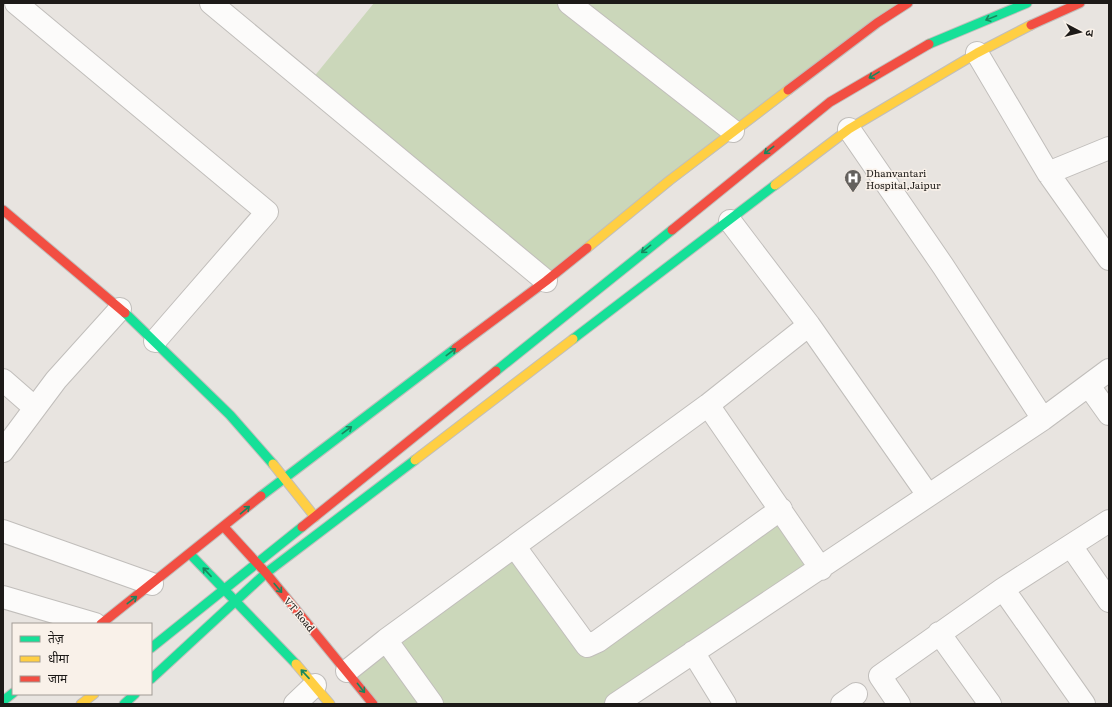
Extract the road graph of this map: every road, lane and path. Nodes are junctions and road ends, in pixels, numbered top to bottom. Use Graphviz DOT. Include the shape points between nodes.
graph roads {
  1 [pos="16,3"];
  2 [pos="211,3"];
  3 [pos="569,3"];
  4 [pos="908,3"];
  5 [pos="1027,3"];
  6 [pos="1080,3"];
  7 [pos="978,53"];
  8 [pos="849,129"];
  9 [pos="733,131"];
  10 [pos="1109,148"];
  11 [pos="1048,173"];
  12 [pos="3,210"];
  13 [pos="730,221"];
  14 [pos="1109,258"];
  15 [pos="546,281"];
  16 [pos="120,309"];
  17 [pos="809,325"];
  18 [pos="155,341"];
  19 [pos="1109,370"];
  20 [pos="3,380"];
  21 [pos="1089,386"];
  22 [pos="708,405"];
  23 [pos="35,408"];
  24 [pos="1109,414"];
  25 [pos="1043,418"];
  26 [pos="3,451"];
  27 [pos="285,477"];
  28 [pos="928,495"];
  29 [pos="781,509"];
  30 [pos="315,517"];
  31 [pos="1109,521"];
  32 [pos="224,527"];
  33 [pos="3,531"];
  34 [pos="1072,546"];
  35 [pos="515,547"];
  36 [pos="190,554"];
  37 [pos="256,561"];
  38 [pos="821,569"];
  39 [pos="266,574"];
  40 [pos="152,584"];
  41 [pos="1004,589"];
  42 [pos="224,590"];
  43 [pos="3,597"];
  44 [pos="237,601"];
  45 [pos="1109,601"];
  46 [pos="92,623"];
  47 [pos="102,623"];
  48 [pos="939,633"];
  49 [pos="386,640"];
  50 [pos="152,647"];
  51 [pos="693,652"];
  52 [pos="347,671"];
  53 [pos="152,678"];
  54 [pos="315,685"];
  55 [pos="12,694"];
  56 [pos="93,695"];
  57 [pos="134,695"];
  58 [pos="3,701"];
  59 [pos="81,704"];
  60 [pos="124,704"];
  61 [pos="295,704"];
  62 [pos="330,704"];
  63 [pos="373,704"];
  64 [pos="432,704"];
  65 [pos="616,704"];
  66 [pos="725,704"];
  67 [pos="899,704"];
  68 [pos="990,704"];
  69 [pos="1084,704"];
  1 -- 18 [label="street" via="267,212"];
  2 -- 15 [label="street"];
  3 -- 9 [label="street"];
  4 -- 9 [label="main road" via="877,23"];
  5 -- 30 [label="main road, one-way" via="921,46 830,102"];
  6 -- 7 [label="main road" via="1048,16"];
  7 -- 8 [label="main road"];
  7 -- 11 [label="street"];
  8 -- 13 [label="main road"];
  8 -- 25 [label="street"];
  9 -- 15 [label="main road"];
  10 -- 11 [label="street"];
  11 -- 14 [label="street"];
  12 -- 16 [label="main road"];
  13 -- 17 [label="street"];
  13 -- 39 [label="main road"];
  27 -- 15 [label="main road, one-way"];
  16 -- 18 [label="main road"];
  16 -- 23 [label="street" via="56,380"];
  17 -- 22 [label="street"];
  17 -- 28 [label="street"];
  18 -- 27 [label="main road" via="230,415"];
  19 -- 21 [label="street"];
  20 -- 23 [label="street"];
  21 -- 24 [label="street"];
  21 -- 25 [label="street"];
  22 -- 29 [label="street"];
  22 -- 35 [label="street"];
  23 -- 26 [label="street"];
  25 -- 28 [label="street"];
  27 -- 30 [label="main road"];
  32 -- 27 [label="main road, one-way"];
  28 -- 38 [label="street"];
  29 -- 35 [label="street" via="598,641 587,646"];
  29 -- 38 [label="street"];
  30 -- 37 [label="main road"];
  31 -- 34 [label="street"];
  32 -- 36 [label="main road"];
  32 -- 37 [label="main road, VT Road"];
  33 -- 40 [label="street"];
  34 -- 41 [label="street"];
  34 -- 45 [label="street"];
  35 -- 49 [label="street"];
  36 -- 40 [label="main road"];
  42 -- 36 [label="main road, one-way"];
  37 -- 39 [label="main road, VT Road"];
  37 -- 42 [label="main road"];
  38 -- 51 [label="street"];
  39 -- 44 [label="main road"];
  39 -- 52 [label="main road, VT Road, one-way"];
  47 -- 40 [label="main road, one-way"];
  41 -- 48 [label="street"];
  41 -- 69 [label="street"];
  42 -- 44 [label="main road"];
  42 -- 50 [label="main road"];
  43 -- 46 [label="street"];
  44 -- 53 [label="main road"];
  54 -- 44 [label="main road, one-way"];
  48 -- 67 [label="street" via="880,676"];
  48 -- 68 [label="street"];
  49 -- 52 [label="street"];
  49 -- 64 [label="street"];
  51 -- 65 [label="street"];
  51 -- 66 [label="street"];
  52 -- 63 [label="main road, VT Road, one-way"];
  54 -- 61 [label="street"];
  54 -- 62 [label="main road"];
  55 -- 58 [label="main road"];
  56 -- 59 [label="main road"];
  57 -- 60 [label="main road"];
}
